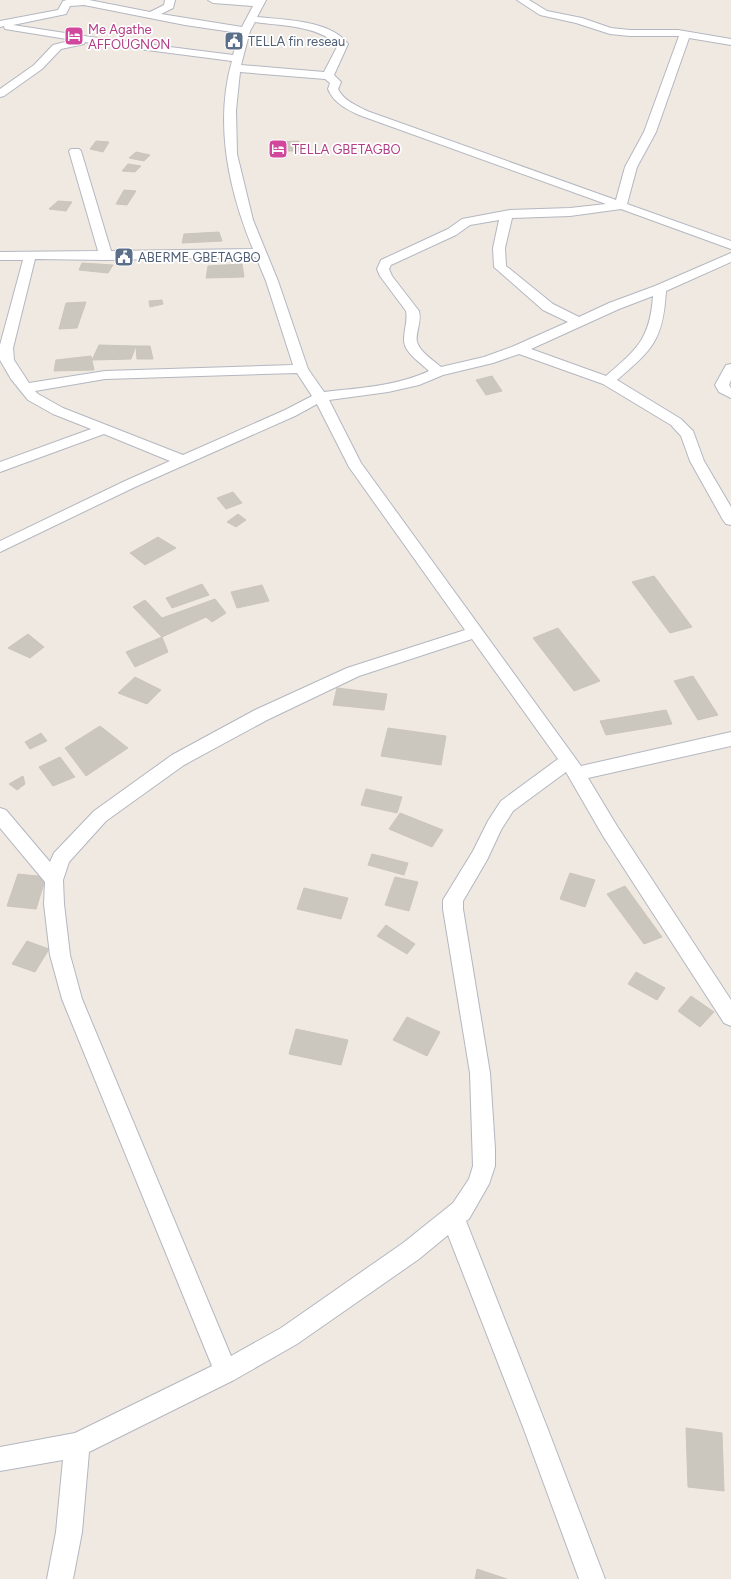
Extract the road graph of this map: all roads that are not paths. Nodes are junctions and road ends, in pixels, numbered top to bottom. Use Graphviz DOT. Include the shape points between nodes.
graph roads {
  1 [pos="170,0"];
  2 [pos="214,0"];
  3 [pos="522,0"];
  4 [pos="261,1"];
  5 [pos="152,15"];
  6 [pos="0,25"];
  7 [pos="248,25"];
  8 [pos="685,34"];
  9 [pos="91,40"];
  10 [pos="731,42"];
  11 [pos="237,64"];
  12 [pos="328,76"];
  13 [pos="0,94"];
  14 [pos="75,151"];
  15 [pos="620,206"];
  16 [pos="506,215"];
  17 [pos="731,246"];
  18 [pos="260,253"];
  19 [pos="0,256"];
  20 [pos="30,256"];
  21 [pos="106,256"];
  22 [pos="731,257"];
  23 [pos="660,290"];
  24 [pos="578,322"];
  25 [pos="519,349"];
  26 [pos="731,368"];
  27 [pos="301,369"];
  28 [pos="438,372"];
  29 [pos="608,381"];
  30 [pos="26,388"];
  31 [pos="731,394"];
  32 [pos="320,397"];
  33 [pos="105,429"];
  34 [pos="184,461"];
  35 [pos="0,467"];
  36 [pos="731,520"];
  37 [pos="0,547"];
  38 [pos="476,632"];
  39 [pos="731,739"];
  40 [pos="573,767"];
  41 [pos="0,815"];
  42 [pos="54,880"];
  43 [pos="731,1017"];
  44 [pos="453,1218"];
  45 [pos="226,1372"];
  46 [pos="77,1445"];
  47 [pos="0,1459"];
  48 [pos="60,1579"];
  49 [pos="592,1579"];
  1 -- 5 [label="street" via="169,6"];
  2 -- 4 [label="street"];
  3 -- 8 [label="street" via="544,13 578,20 610,31"];
  4 -- 7 [label="street"];
  5 -- 6 [label="street" via="90,3 71,2 65,5 62,12"];
  5 -- 7 [label="street" via="185,22"];
  6 -- 9 [label="street"];
  7 -- 11 [label="street"];
  7 -- 12 [label="street" via="312,28 340,40 343,44"];
  8 -- 10 [label="street"];
  8 -- 15 [label="street" via="650,132 630,167"];
  9 -- 11 [label="street"];
  9 -- 13 [label="street" via="57,47 38,67"];
  11 -- 12 [label="street"];
  11 -- 18 [label="street" via="230,110 231,154 248,220"];
  12 -- 15 [label="street" via="336,82 333,89 335,95 363,113"];
  14 -- 21 [label="street"];
  15 -- 16 [label="street" via="570,212"];
  15 -- 17 [label="street"];
  16 -- 24 [label="street" via="498,261 500,267 548,307"];
  16 -- 28 [label="street" via="466,222 452,232 385,263 383,269 386,276 412,311 414,318 410,341 415,351"];
  18 -- 21 [label="street"];
  18 -- 27 [label="street"];
  19 -- 20 [label="street"];
  20 -- 21 [label="street"];
  20 -- 30 [label="street" via="6,348 6,360"];
  22 -- 23 [label="street"];
  23 -- 24 [label="street"];
  23 -- 29 [label="street" via="656,324 650,339 640,352"];
  24 -- 25 [label="street"];
  25 -- 28 [label="street" via="488,360"];
  25 -- 29 [label="street"];
  26 -- 31 [label="street" via="721,386"];
  27 -- 30 [label="street" via="105,376"];
  27 -- 32 [label="street"];
  28 -- 32 [label="street" via="420,381"];
  29 -- 36 [label="street" via="683,428 688,434 697,461"];
  30 -- 33 [label="street" via="33,397 58,411"];
  32 -- 34 [label="street"];
  32 -- 38 [label="street" via="354,464"];
  33 -- 34 [label="street"];
  33 -- 35 [label="street"];
  34 -- 37 [label="street" via="130,484"];
  38 -- 40 [label="street"];
  38 -- 42 [label="street" via="353,672 261,715 178,760 100,816 60,858"];
  39 -- 40 [label="street"];
  40 -- 43 [label="street" via="610,831"];
  40 -- 44 [label="street" via="507,806 453,900 480,1074 484,1166 478,1184 461,1211"];
  41 -- 42 [label="street"];
  42 -- 45 [label="street" via="60,955 72,999"];
  44 -- 45 [label="street" via="289,1336"];
  44 -- 49 [label="street"];
  45 -- 46 [label="street"];
  46 -- 47 [label="street"];
  46 -- 48 [label="street" via="69,1532"];
}
